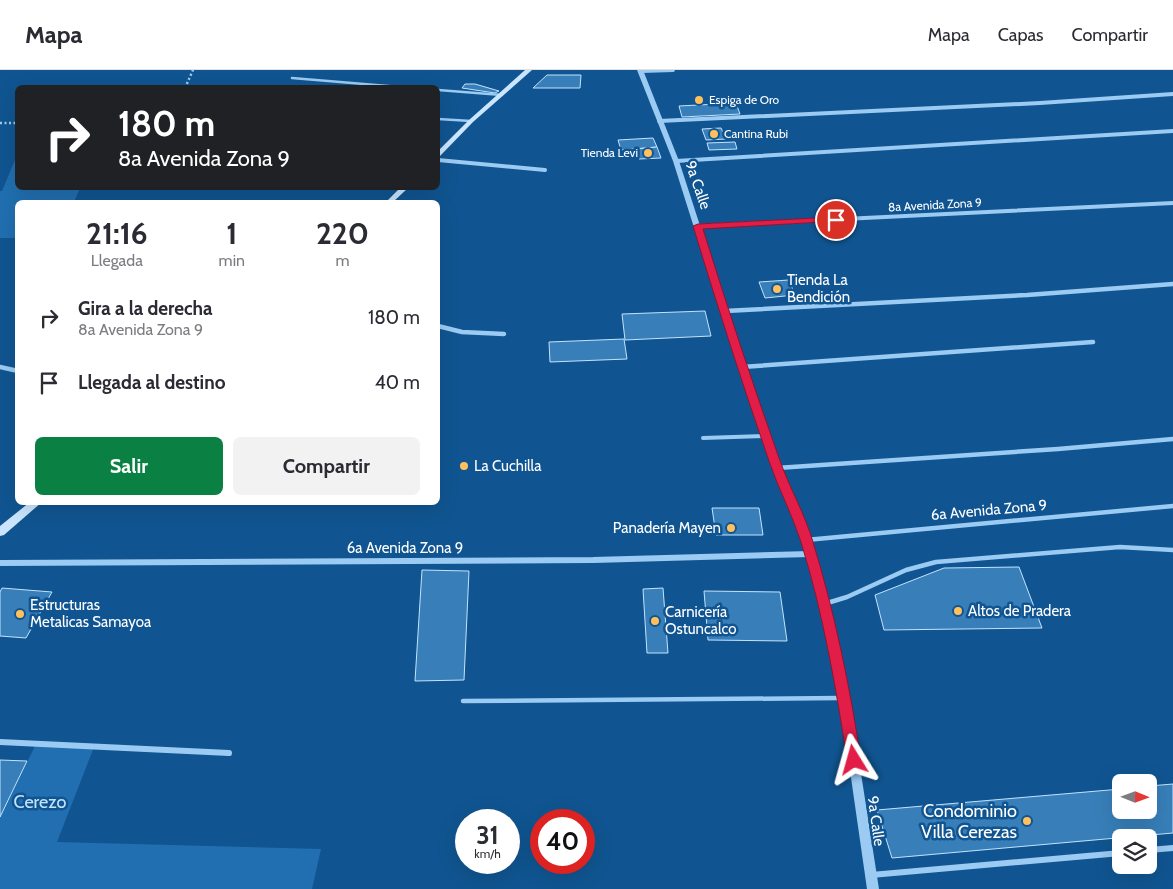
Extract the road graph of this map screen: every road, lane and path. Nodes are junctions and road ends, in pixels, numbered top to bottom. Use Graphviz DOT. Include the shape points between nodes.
graph roads {
  1 [pos="193,70"];
  2 [pos="529,70"];
  3 [pos="673,70"];
  4 [pos="641,71"];
  5 [pos="292,78"];
  6 [pos="186,85"];
  7 [pos="376,85"];
  8 [pos="440,90"];
  9 [pos="1173,94"];
  10 [pos="502,95"];
  11 [pos="440,118"];
  12 [pos="471,121"];
  13 [pos="659,121"];
  14 [pos="0,123"];
  15 [pos="15,123"];
  16 [pos="1173,131"];
  17 [pos="440,153"];
  18 [pos="440,160"];
  19 [pos="676,161"];
  20 [pos="545,170"];
  21 [pos="402,190"];
  22 [pos="391,200"];
  23 [pos="1173,203"];
  24 [pos="698,226"];
  25 [pos="1173,284"];
  26 [pos="724,311"];
  27 [pos="440,326"];
  28 [pos="504,334"];
  29 [pos="1093,342"];
  30 [pos="0,367"];
  31 [pos="742,367"];
  32 [pos="15,370"];
  33 [pos="766,436"];
  34 [pos="703,438"];
  35 [pos="1173,439"];
  36 [pos="777,468"];
  37 [pos="32,505"];
  38 [pos="1173,506"];
  39 [pos="5,522"];
  40 [pos="0,532"];
  41 [pos="806,540"];
  42 [pos="1173,550"];
  43 [pos="810,554"];
  44 [pos="0,563"];
  45 [pos="824,604"];
  46 [pos="843,698"];
  47 [pos="463,701"];
  48 [pos="0,742"];
  49 [pos="228,753"];
  50 [pos="1173,848"];
  51 [pos="1157,849"];
  52 [pos="1112,854"];
  53 [pos="870,875"];
  54 [pos="873,889"];
  1 -- 6 [label="path"];
  2 -- 10 [label="main road"];
  3 -- 4 [label="street"];
  4 -- 13 [label="street, 9a Calle"];
  5 -- 7 [label="lane"];
  8 -- 10 [label="lane"];
  9 -- 13 [label="street"];
  10 -- 12 [label="main road"];
  11 -- 12 [label="lane"];
  12 -- 17 [label="main road"];
  13 -- 19 [label="street, 9a Calle"];
  14 -- 15 [label="path"];
  16 -- 19 [label="street"];
  18 -- 20 [label="street"];
  19 -- 24 [label="street, 9a Calle"];
  21 -- 22 [label="main road"];
  23 -- 24 [label="street, 8a Avenida Zona 9"];
  24 -- 26 [label="street, 9a Calle"];
  25 -- 26 [label="street"];
  26 -- 31 [label="street, 9a Calle"];
  27 -- 28 [label="street" via="462,332"];
  29 -- 31 [label="street"];
  30 -- 32 [label="street"];
  31 -- 33 [label="street, 9a Calle"];
  33 -- 34 [label="street"];
  33 -- 36 [label="street, 9a Calle"];
  35 -- 36 [label="street"];
  36 -- 41 [label="street, 9a Calle"];
  37 -- 39 [label="main road"];
  38 -- 41 [label="street, 6a Avenida Zona 9"];
  39 -- 40 [label="main road"];
  41 -- 43 [label="street, 9a Calle"];
  42 -- 45 [label="lane" via="1120,547 936,562 906,570"];
  43 -- 44 [label="street, 6a Avenida Zona 9" via="593,560"];
  43 -- 45 [label="street, 9a Calle"];
  45 -- 46 [label="street, 9a Calle"];
  46 -- 47 [label="lane"];
  46 -- 53 [label="street, 9a Calle"];
  48 -- 49 [label="street"];
  50 -- 51 [label="street"];
  52 -- 53 [label="street"];
  53 -- 54 [label="street, 9a Calle"];
}
